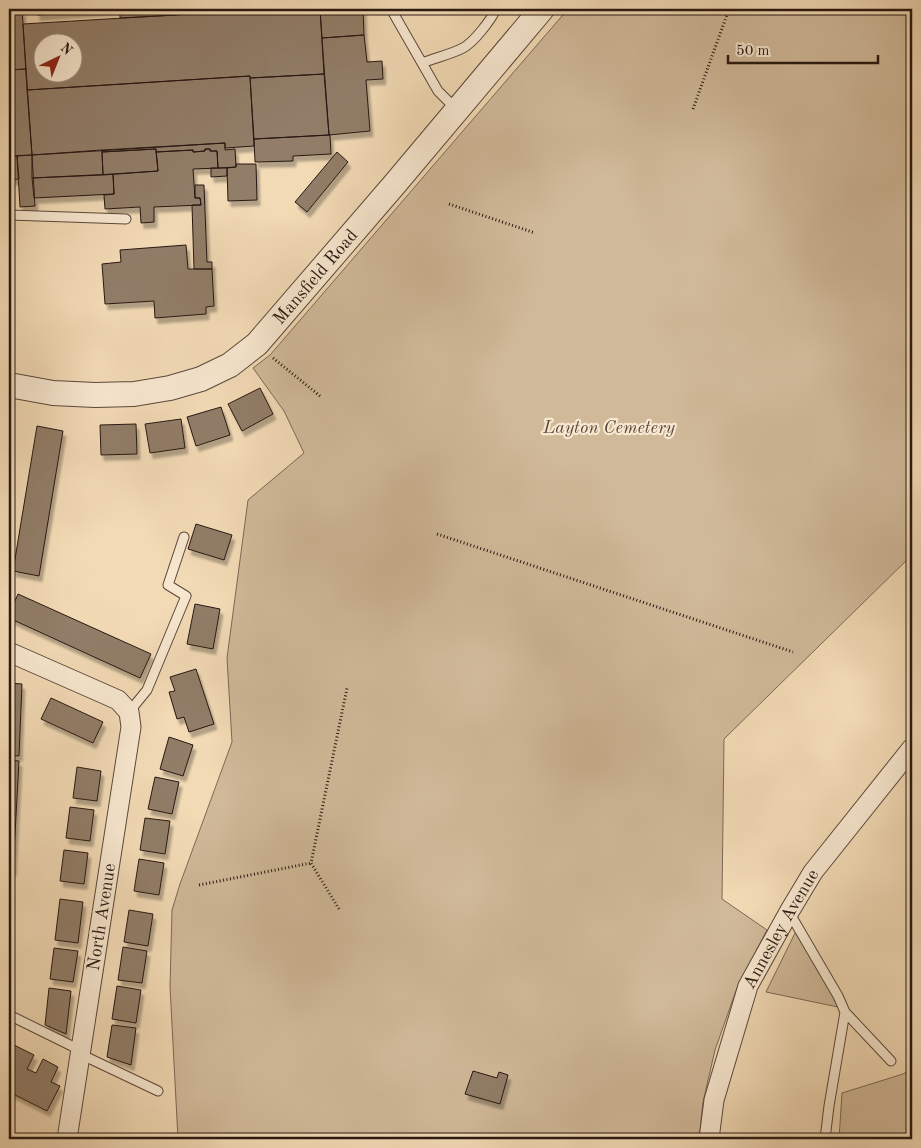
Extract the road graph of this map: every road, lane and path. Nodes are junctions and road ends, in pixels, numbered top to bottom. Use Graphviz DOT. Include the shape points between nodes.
graph roads {
  1 [pos="392,9"];
  2 [pos="496,9"];
  3 [pos="542,9"];
  4 [pos="729,9"];
  5 [pos="422,63"];
  6 [pos="693,109"];
  7 [pos="457,110"];
  8 [pos="449,204"];
  9 [pos="9,215"];
  10 [pos="126,219"];
  11 [pos="535,233"];
  12 [pos="257,344"];
  13 [pos="9,389"];
  14 [pos="320,396"];
  15 [pos="437,534"];
  16 [pos="184,537"];
  17 [pos="9,652"];
  18 [pos="793,652"];
  19 [pos="347,688"];
  20 [pos="123,706"];
  21 [pos="912,749"];
  22 [pos="311,864"];
  23 [pos="199,885"];
  24 [pos="340,909"];
  25 [pos="789,912"];
  26 [pos="845,1012"];
  27 [pos="9,1015"];
  28 [pos="80,1052"];
  29 [pos="891,1061"];
  30 [pos="158,1091"];
  31 [pos="67,1139"];
  32 [pos="709,1139"];
  33 [pos="825,1139"];
  1 -- 5 [label="lane"];
  2 -- 5 [label="lane" via="463,48"];
  3 -- 7 [label="street, Mansfield Road"];
  4 -- 6 [label="path"];
  5 -- 7 [label="lane" via="438,92"];
  7 -- 12 [label="street, Mansfield Road"];
  8 -- 11 [label="path"];
  9 -- 10 [label="lane"];
  12 -- 13 [label="street, Mansfield Road" via="230,365 201,379 170,388 134,394 95,395"];
  12 -- 14 [label="path"];
  15 -- 18 [label="path"];
  16 -- 20 [label="lane" via="168,585 186,596 147,690"];
  17 -- 20 [label="street"];
  19 -- 22 [label="path"];
  20 -- 28 [label="street, North Avenue" via="131,728"];
  21 -- 25 [label="street, Annesley Avenue" via="813,872"];
  22 -- 23 [label="path"];
  22 -- 24 [label="path"];
  25 -- 26 [label="lane"];
  25 -- 32 [label="street, Annesley Avenue" via="748,986 714,1100"];
  26 -- 29 [label="lane"];
  26 -- 33 [label="lane"];
  27 -- 28 [label="lane"];
  28 -- 30 [label="lane"];
  28 -- 31 [label="street, North Avenue"];
}
